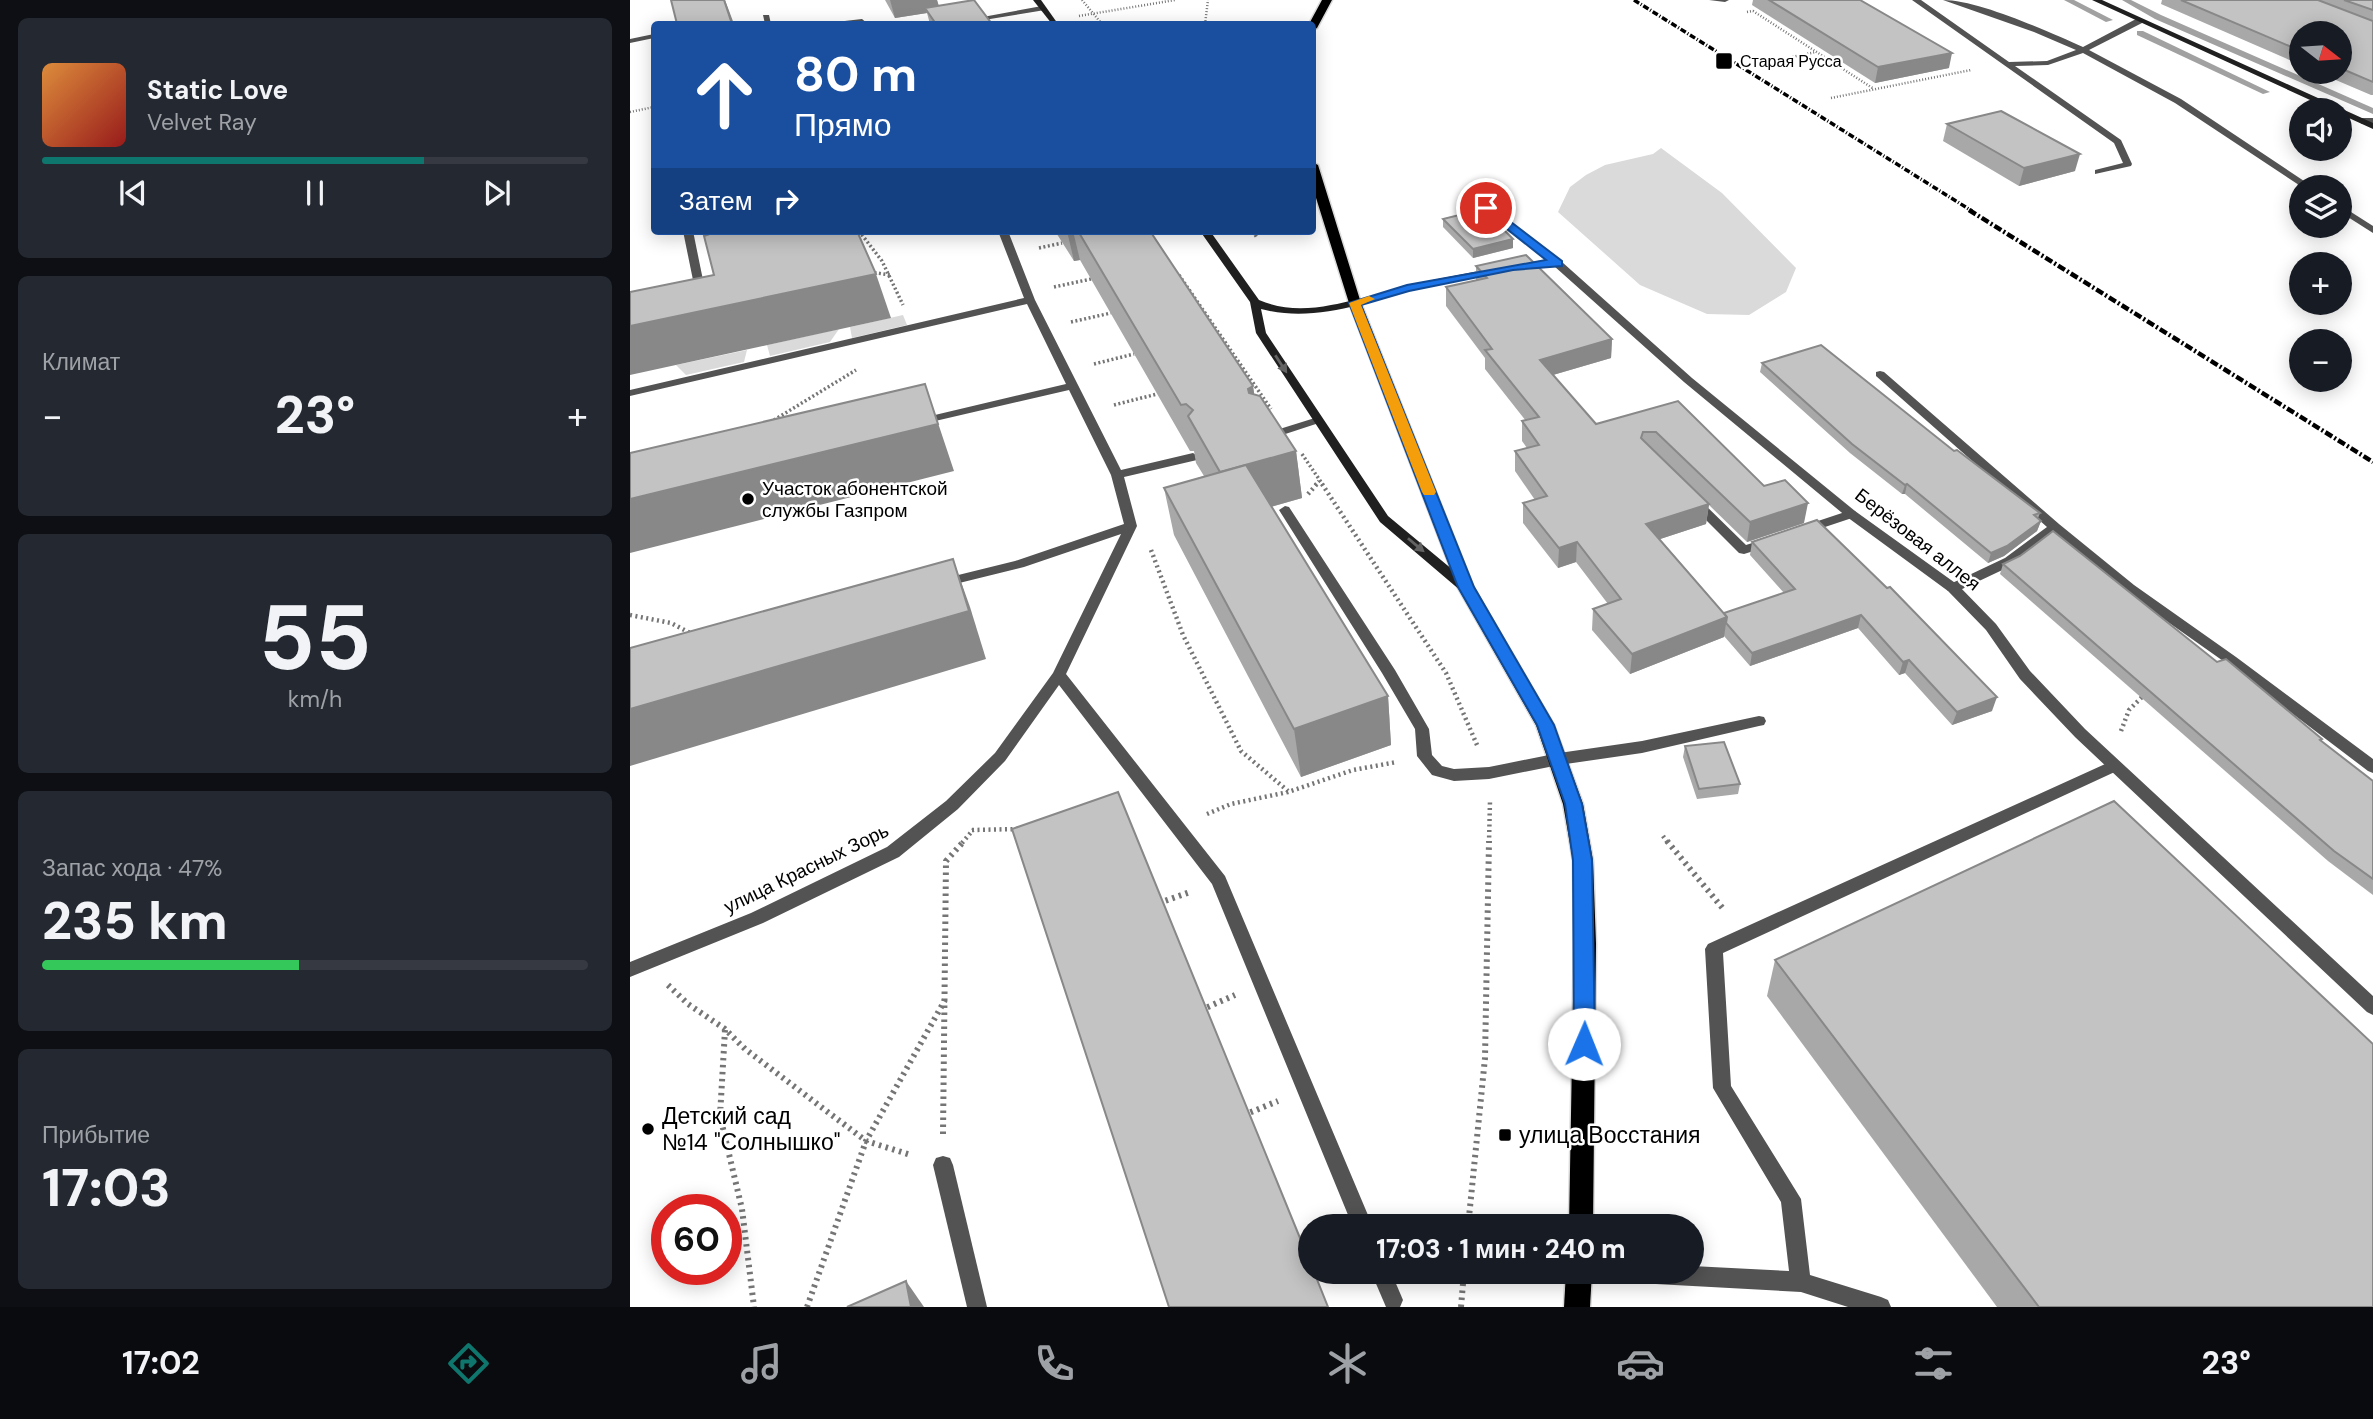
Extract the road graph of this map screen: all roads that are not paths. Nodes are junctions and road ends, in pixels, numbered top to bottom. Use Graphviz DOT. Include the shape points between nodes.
graph roads {
  1 [pos="1037,0"];
  2 [pos="1327,0"];
  3 [pos="1713,0"];
  4 [pos="1725,0"];
  5 [pos="1916,0"];
  6 [pos="1947,0"];
  7 [pos="2096,0"];
  8 [pos="1042,8"];
  9 [pos="966,21"];
  10 [pos="1053,21"];
  11 [pos="1316,21"];
  12 [pos="2139,21"];
  13 [pos="651,37"];
  14 [pos="630,41"];
  15 [pos="2084,50"];
  16 [pos="2007,64"];
  17 [pos="2310,98"];
  18 [pos="2352,117"];
  19 [pos="2362,121"];
  20 [pos="2373,121"];
  21 [pos="2373,126"];
  22 [pos="2098,172"];
  23 [pos="2290,175"];
  24 [pos="1316,178"];
  25 [pos="1468,194"];
  26 [pos="2352,216"];
  27 [pos="2373,230"];
  28 [pos="689,235"];
  29 [pos="1005,235"];
  30 [pos="1208,235"];
  31 [pos="1558,264"];
  32 [pos="710,276"];
  33 [pos="698,279"];
  34 [pos="687,282"];
  35 [pos="1029,297"];
  36 [pos="1255,302"];
  37 [pos="1355,303"];
  38 [pos="1880,374"];
  39 [pos="1073,386"];
  40 [pos="630,393"];
  41 [pos="1318,420"];
  42 [pos="903,425"];
  43 [pos="1263,437"];
  44 [pos="1193,457"];
  45 [pos="1117,475"];
  46 [pos="1686,494"];
  47 [pos="1285,510"];
  48 [pos="1851,514"];
  49 [pos="1131,526"];
  50 [pos="2055,527"];
  51 [pos="926,587"];
  52 [pos="1466,587"];
  53 [pos="1954,588"];
  54 [pos="1059,675"];
  55 [pos="1759,721"];
  56 [pos="1559,759"];
  57 [pos="2114,766"];
  58 [pos="2373,767"];
  59 [pos="638,967"];
  60 [pos="2373,1007"];
  61 [pos="943,1165"];
  62 [pos="1358,1214"];
  63 [pos="1581,1214"];
  64 [pos="1704,1277"];
  65 [pos="1801,1282"];
  66 [pos="1386,1284"];
  67 [pos="1578,1284"];
  68 [pos="1393,1300"];
  69 [pos="977,1307"];
  70 [pos="1577,1307"];
  71 [pos="1881,1307"];
  1 -- 8 [label="main road"];
  2 -- 11 [label="main road"];
  3 -- 4 [label="street"];
  5 -- 16 [label="street"];
  6 -- 15 [label="street" via="1993,13"];
  7 -- 12 [label="main road"];
  8 -- 9 [label="street"];
  8 -- 10 [label="main road"];
  12 -- 15 [label="street"];
  12 -- 17 [label="main road"];
  13 -- 14 [label="street"];
  15 -- 16 [label="street" via="2048,63"];
  15 -- 23 [label="street" via="2176,100"];
  16 -- 22 [label="street" via="2119,142 2128,164"];
  18 -- 19 [label="main road"];
  19 -- 20 [label="street"];
  19 -- 21 [label="main road"];
  24 -- 37 [label="main road"];
  25 -- 31 [label="street, Берёзовая аллея"];
  26 -- 27 [label="street"];
  28 -- 33 [label="street"];
  29 -- 35 [label="street"];
  30 -- 36 [label="main road"];
  31 -- 37 [label="street" via="1513,267"];
  31 -- 48 [label="street, Берёзовая аллея" via="1688,380"];
  32 -- 33 [label="street"];
  33 -- 34 [label="street"];
  35 -- 39 [label="street"];
  35 -- 40 [label="street" via="911,329"];
  36 -- 37 [label="main road" via="1310,312"];
  36 -- 41 [label="main road, one-way" via="1261,333"];
  37 -- 52 [label="main road"];
  38 -- 50 [label="street"];
  39 -- 42 [label="street"];
  39 -- 45 [label="street"];
  41 -- 43 [label="street"];
  41 -- 52 [label="main road, one-way" via="1384,519"];
  44 -- 45 [label="street"];
  45 -- 49 [label="street"];
  46 -- 48 [label="street" via="1744,550"];
  47 -- 56 [label="street" via="1388,670 1422,729 1426,756 1437,771 1489,773"];
  48 -- 53 [label="street, Берёзовая аллея"];
  49 -- 51 [label="street" via="1018,564"];
  49 -- 54 [label="street, улица Красных Зорь"];
  50 -- 53 [label="street" via="2010,561"];
  50 -- 58 [label="street" via="2129,588"];
  52 -- 56 [label="main road" via="1527,690"];
  53 -- 57 [label="street, Берёзовая аллея" via="1992,627 2025,675"];
  54 -- 59 [label="street, улица Красных Зорь" via="1000,757 953,805 893,852 757,918"];
  54 -- 62 [label="street" via="1219,881"];
  55 -- 56 [label="street" via="1642,747"];
  56 -- 63 [label="main road" via="1583,860"];
  57 -- 60 [label="street, Берёзовая аллея"];
  57 -- 65 [label="street" via="1714,949 1722,1087 1791,1199"];
  61 -- 69 [label="street"];
  64 -- 65 [label="street"];
  65 -- 71 [label="street"];
  66 -- 68 [label="street"];
  67 -- 70 [label="main road"];
}
